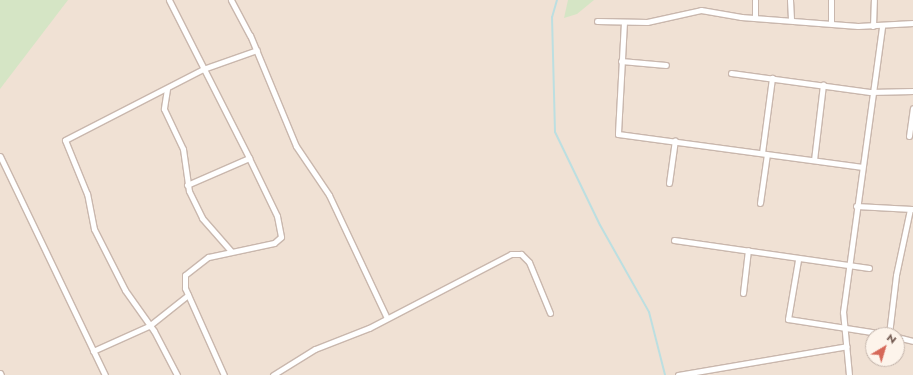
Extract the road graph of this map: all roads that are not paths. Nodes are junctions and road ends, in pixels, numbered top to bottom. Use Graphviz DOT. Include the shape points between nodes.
graph roads {
  1 [pos="169,0"];
  2 [pos="231,0"];
  3 [pos="755,0"];
  4 [pos="790,0"];
  5 [pos="831,0"];
  6 [pos="874,0"];
  7 [pos="755,18"];
  8 [pos="791,19"];
  9 [pos="597,21"];
  10 [pos="624,22"];
  11 [pos="831,23"];
  12 [pos="913,23"];
  13 [pos="873,26"];
  14 [pos="882,26"];
  15 [pos="257,50"];
  16 [pos="621,61"];
  17 [pos="666,65"];
  18 [pos="203,69"];
  19 [pos="731,73"];
  20 [pos="772,78"];
  21 [pos="823,85"];
  22 [pos="167,89"];
  23 [pos="913,91"];
  24 [pos="870,92"];
  25 [pos="913,108"];
  26 [pos="909,136"];
  27 [pos="675,140"];
  28 [pos="765,154"];
  29 [pos="0,156"];
  30 [pos="249,158"];
  31 [pos="814,160"];
  32 [pos="861,167"];
  33 [pos="669,183"];
  34 [pos="187,185"];
  35 [pos="760,204"];
  36 [pos="856,206"];
  37 [pos="912,209"];
  38 [pos="674,240"];
  39 [pos="231,250"];
  40 [pos="748,250"];
  41 [pos="798,260"];
  42 [pos="848,266"];
  43 [pos="869,268"];
  44 [pos="743,293"];
  45 [pos="188,295"];
  46 [pos="550,313"];
  47 [pos="388,318"];
  48 [pos="149,326"];
  49 [pos="891,327"];
  50 [pos="846,330"];
  51 [pos="865,332"];
  52 [pos="847,346"];
  53 [pos="93,351"];
  54 [pos="104,375"];
  55 [pos="177,375"];
  56 [pos="224,375"];
  57 [pos="273,375"];
  58 [pos="678,375"];
  59 [pos="849,375"];
  1 -- 18 [label="street"];
  2 -- 15 [label="street"];
  3 -- 7 [label="street"];
  4 -- 8 [label="street"];
  5 -- 11 [label="street"];
  6 -- 13 [label="street"];
  7 -- 8 [label="street"];
  7 -- 10 [label="street" via="701,10 648,22"];
  8 -- 11 [label="street"];
  9 -- 10 [label="street"];
  10 -- 16 [label="street"];
  11 -- 13 [label="street"];
  12 -- 14 [label="street"];
  13 -- 14 [label="street"];
  14 -- 24 [label="street"];
  15 -- 18 [label="street"];
  15 -- 47 [label="street" via="296,146 329,195"];
  16 -- 17 [label="street"];
  16 -- 27 [label="street" via="618,134"];
  18 -- 22 [label="street"];
  18 -- 30 [label="street"];
  19 -- 20 [label="street"];
  20 -- 21 [label="street"];
  20 -- 28 [label="street"];
  21 -- 24 [label="street"];
  21 -- 31 [label="street"];
  22 -- 34 [label="street" via="164,109 183,149"];
  22 -- 48 [label="street" via="65,140 87,194 94,229 124,290"];
  23 -- 24 [label="street"];
  24 -- 32 [label="street"];
  25 -- 26 [label="street"];
  27 -- 28 [label="street"];
  27 -- 33 [label="street"];
  28 -- 31 [label="street"];
  28 -- 35 [label="street"];
  29 -- 53 [label="street"];
  30 -- 34 [label="street"];
  30 -- 39 [label="street" via="276,216 281,236 274,243"];
  31 -- 32 [label="street"];
  32 -- 36 [label="street"];
  34 -- 39 [label="street" via="202,218"];
  36 -- 37 [label="street"];
  36 -- 42 [label="street"];
  37 -- 49 [label="street" via="896,275"];
  38 -- 40 [label="street"];
  39 -- 45 [label="street" via="208,257 187,271 184,282"];
  40 -- 41 [label="street"];
  40 -- 44 [label="street"];
  41 -- 42 [label="street"];
  41 -- 50 [label="street" via="788,319"];
  42 -- 43 [label="street"];
  42 -- 50 [label="street" via="843,312"];
  45 -- 48 [label="street"];
  45 -- 56 [label="street"];
  46 -- 47 [label="street" via="534,270 524,256 516,253"];
  47 -- 57 [label="street" via="315,349"];
  48 -- 53 [label="street"];
  48 -- 55 [label="street"];
  50 -- 51 [label="street"];
  50 -- 52 [label="street"];
  52 -- 58 [label="street"];
  52 -- 59 [label="street"];
  53 -- 54 [label="street"];
}
